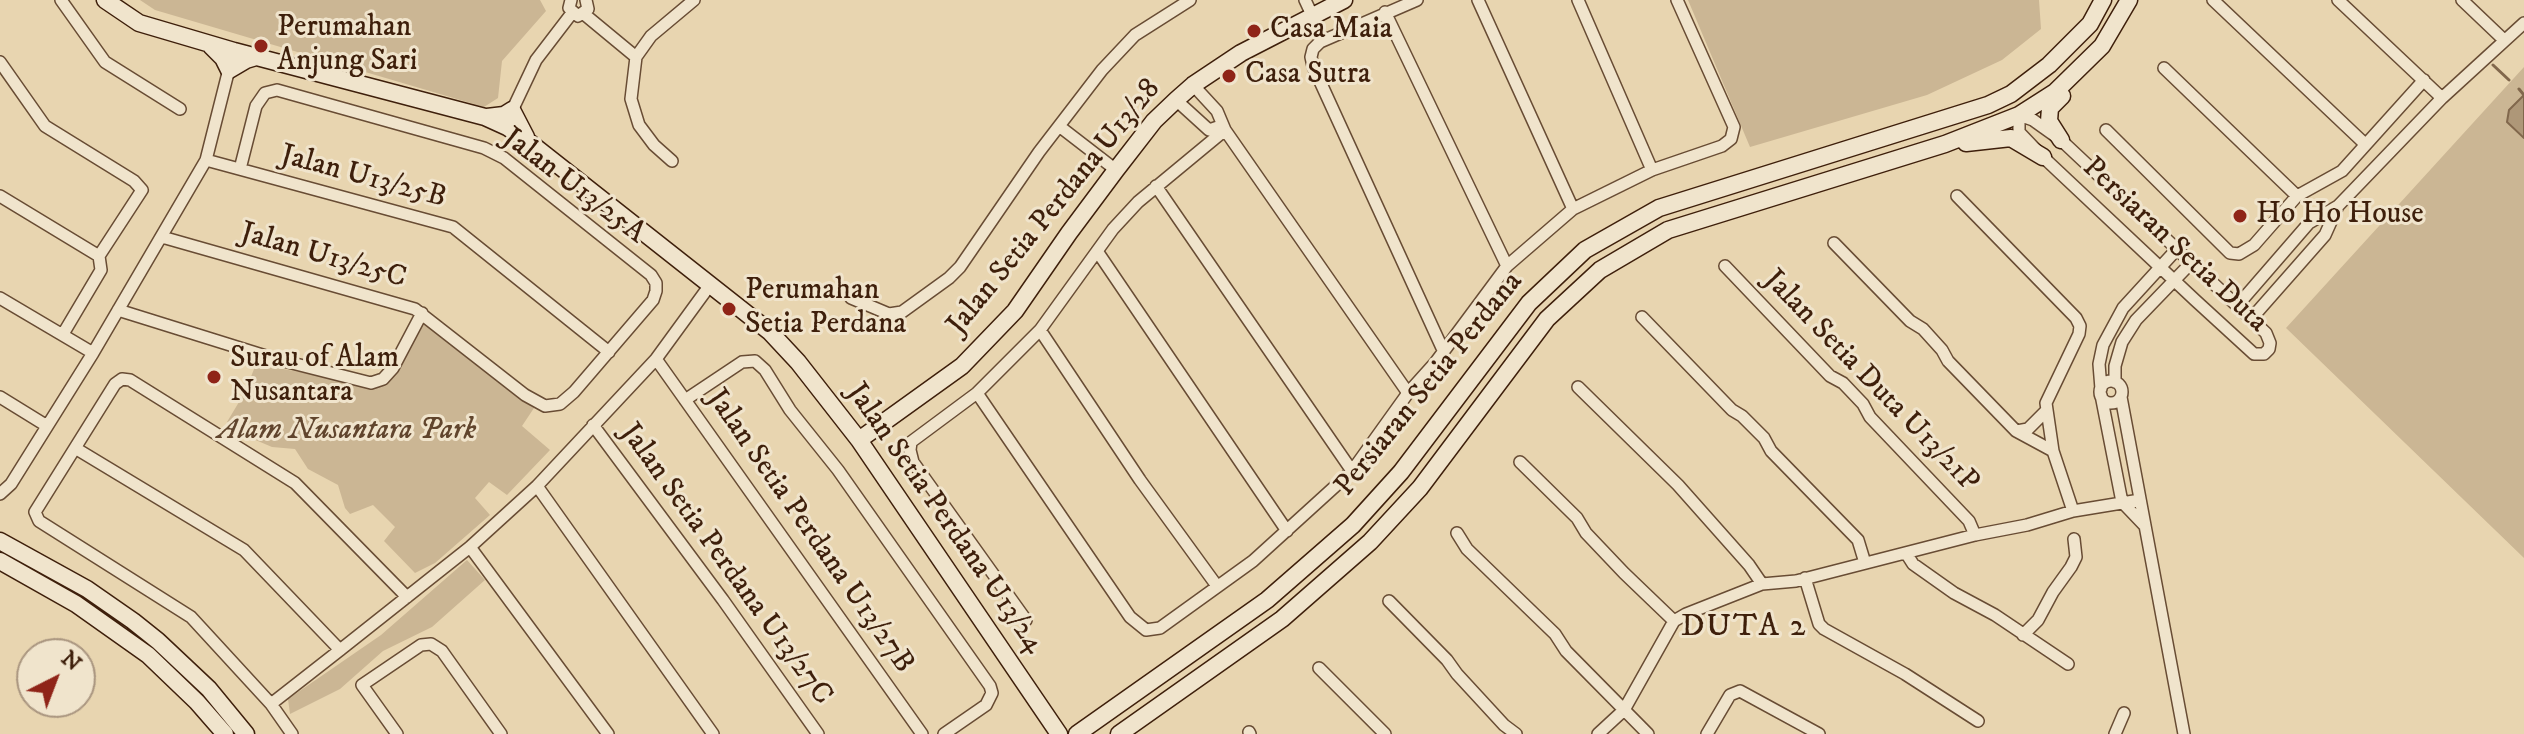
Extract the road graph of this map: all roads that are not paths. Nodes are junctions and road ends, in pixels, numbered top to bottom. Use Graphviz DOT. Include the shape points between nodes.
graph roads {
  1 [pos="61,0"];
  2 [pos="105,0"];
  3 [pos="571,0"];
  4 [pos="586,0"];
  5 [pos="694,0"];
  6 [pos="1190,0"];
  7 [pos="1417,0"];
  8 [pos="1478,0"];
  9 [pos="1578,0"];
  10 [pos="1677,0"];
  11 [pos="2103,0"];
  12 [pos="2129,0"];
  13 [pos="2213,0"];
  14 [pos="2338,0"];
  15 [pos="2462,0"];
  16 [pos="1335,2"];
  17 [pos="1308,7"];
  18 [pos="1385,12"];
  19 [pos="578,14"];
  20 [pos="2524,23"];
  21 [pos="2090,24"];
  22 [pos="2504,40"];
  23 [pos="206,43"];
  24 [pos="234,51"];
  25 [pos="257,57"];
  26 [pos="636,57"];
  27 [pos="0,62"];
  28 [pos="2084,66"];
  29 [pos="2164,68"];
  30 [pos="229,70"];
  31 [pos="2424,80"];
  32 [pos="1193,85"];
  33 [pos="2442,98"];
  34 [pos="1176,100"];
  35 [pos="180,109"];
  36 [pos="2019,115"];
  37 [pos="510,119"];
  38 [pos="1059,126"];
  39 [pos="1223,128"];
  40 [pos="2106,130"];
  41 [pos="1902,133"];
  42 [pos="2061,140"];
  43 [pos="1945,144"];
  44 [pos="2365,144"];
  45 [pos="2043,157"];
  46 [pos="206,160"];
  47 [pos="672,161"];
  48 [pos="240,169"];
  49 [pos="1116,170"];
  50 [pos="1652,170"];
  51 [pos="1156,186"];
  52 [pos="0,196"];
  53 [pos="1957,196"];
  54 [pos="2297,196"];
  55 [pos="2338,206"];
  56 [pos="1573,209"];
  57 [pos="162,237"];
  58 [pos="1834,243"];
  59 [pos="2177,249"];
  60 [pos="1097,251"];
  61 [pos="99,256"];
  62 [pos="2191,263"];
  63 [pos="1507,266"];
  64 [pos="1725,266"];
  65 [pos="2161,268"];
  66 [pos="2174,280"];
  67 [pos="710,285"];
  68 [pos="0,298"];
  69 [pos="851,298"];
  70 [pos="2237,306"];
  71 [pos="118,310"];
  72 [pos="422,313"];
  73 [pos="1642,317"];
  74 [pos="2251,319"];
  75 [pos="1040,330"];
  76 [pos="63,334"];
  77 [pos="1443,350"];
  78 [pos="609,352"];
  79 [pos="93,353"];
  80 [pos="656,359"];
  81 [pos="2115,382"];
  82 [pos="1578,387"];
  83 [pos="2101,392"];
  84 [pos="977,393"];
  85 [pos="1408,393"];
  86 [pos="0,397"];
  87 [pos="2121,397"];
  88 [pos="685,400"];
  89 [pos="2046,411"];
  90 [pos="845,422"];
  91 [pos="593,425"];
  92 [pos="47,426"];
  93 [pos="876,428"];
  94 [pos="2016,431"];
  95 [pos="859,440"];
  96 [pos="75,448"];
  97 [pos="2053,451"];
  98 [pos="871,459"];
  99 [pos="1520,462"];
  100 [pos="1352,471"];
  101 [pos="537,486"];
  102 [pos="1,494"];
  103 [pos="2140,500"];
  104 [pos="2122,502"];
  105 [pos="2073,511"];
  106 [pos="2144,526"];
  107 [pos="1287,531"];
  108 [pos="1457,533"];
  109 [pos="1975,535"];
  110 [pos="2074,539"];
  111 [pos="0,541"];
  112 [pos="470,547"];
  113 [pos="1906,553"];
  114 [pos="0,562"];
  115 [pos="1865,563"];
  116 [pos="1805,578"];
  117 [pos="1762,584"];
  118 [pos="1217,586"];
  119 [pos="407,597"];
  120 [pos="1389,601"];
  121 [pos="1026,620"];
  122 [pos="1674,621"];
  123 [pos="2023,635"];
  124 [pos="340,650"];
  125 [pos="2068,664"];
  126 [pos="1319,668"];
  127 [pos="271,704"];
  128 [pos="1624,710"];
  129 [pos="2124,713"];
  130 [pos="1096,721"];
  131 [pos="1978,721"];
  132 [pos="1048,726"];
  133 [pos="225,734"];
  134 [pos="246,734"];
  135 [pos="292,734"];
  136 [pos="397,734"];
  137 [pos="501,734"];
  138 [pos="608,734"];
  139 [pos="713,734"];
  140 [pos="818,734"];
  141 [pos="922,734"];
  142 [pos="944,734"];
  143 [pos="1059,734"];
  144 [pos="1077,734"];
  145 [pos="1119,734"];
  146 [pos="1385,734"];
  147 [pos="1516,734"];
  148 [pos="1598,734"];
  149 [pos="1648,734"];
  150 [pos="1707,734"];
  151 [pos="1819,734"];
  152 [pos="2115,734"];
  153 [pos="2184,734"];
  1 -- 35 [label="street" via="105,62"];
  2 -- 23 [label="main road" via="139,23"];
  3 -- 19 [label="street" via="569,8"];
  4 -- 19 [label="street" via="588,6"];
  5 -- 26 [label="street" via="651,36"];
  6 -- 38 [label="street" via="1135,35"];
  7 -- 18 [label="street"];
  8 -- 56 [label="street"];
  9 -- 50 [label="street"];
  10 -- 50 [label="street" via="1734,127 1722,146"];
  11 -- 21 [label="main road, Persiaran Setia Perdana"];
  12 -- 28 [label="main road, Persiaran Setia Perdana"];
  13 -- 44 [label="street"];
  14 -- 31 [label="street"];
  15 -- 22 [label="street"];
  16 -- 17 [label="main road, Jalan Setia Perdana U13/28"];
  17 -- 32 [label="main road, Jalan Setia Perdana U13/28"];
  18 -- 63 [label="street"];
  18 -- 77 [label="street" via="1320,42 1313,49 1313,66"];
  19 -- 26 [label="street"];
  19 -- 37 [label="street" via="536,60"];
  20 -- 22 [label="street"];
  21 -- 36 [label="main road" via="2076,53 2028,94"];
  21 -- 41 [label="main road, Persiaran Setia Perdana" via="2011,94"];
  22 -- 33 [label="street"];
  23 -- 24 [label="main road"];
  23 -- 30 [label="main road"];
  24 -- 25 [label="main road"];
  24 -- 30 [label="street"];
  25 -- 30 [label="main road"];
  25 -- 37 [label="main road" via="485,117"];
  26 -- 47 [label="street" via="631,99 639,125"];
  27 -- 61 [label="street" via="45,126 142,190"];
  28 -- 36 [label="main road, Persiaran Setia Perdana"];
  28 -- 42 [label="main road" via="2050,108 2049,121"];
  29 -- 54 [label="street"];
  30 -- 46 [label="street"];
  31 -- 33 [label="street"];
  31 -- 44 [label="street"];
  32 -- 34 [label="main road, Jalan Setia Perdana U13/28"];
  32 -- 39 [label="street" via="1222,117"];
  33 -- 55 [label="street"];
  34 -- 39 [label="street" via="1209,130"];
  34 -- 49 [label="main road, Jalan Setia Perdana U13/28"];
  36 -- 41 [label="main road" via="1993,113 1943,129"];
  36 -- 42 [label="street, Persiaran Setia Duta"];
  36 -- 43 [label="main road, Persiaran Setia Perdana"];
  36 -- 45 [label="street, Persiaran Setia Duta" via="2019,132"];
  37 -- 67 [label="main road, Jalan Setia Perdana U13/24" via="529,142"];
  38 -- 49 [label="street"];
  38 -- 69 [label="street" via="949,278 902,312 889,314"];
  39 -- 51 [label="street"];
  39 -- 85 [label="street"];
  40 -- 54 [label="street" via="2230,253 2247,251"];
  41 -- 130 [label="main road, Persiaran Setia Perdana" via="1659,208 1585,250 1529,303 1401,472 1353,525 1267,600"];
  42 -- 59 [label="street, Persiaran Setia Duta"];
  43 -- 45 [label="main road" via="2011,138"];
  43 -- 145 [label="main road, Persiaran Setia Perdana" via="1668,230 1600,270 1547,319 1420,488 1370,542 1282,619"];
  44 -- 54 [label="street" via="2342,171"];
  45 -- 65 [label="street, Persiaran Setia Duta"];
  46 -- 48 [label="street, Jalan U13/25B"];
  46 -- 57 [label="street"];
  48 -- 78 [label="street, Jalan U13/25B" via="453,227"];
  48 -- 78 [label="street, Jalan U13/25A" via="256,106 265,93 277,90 492,151 656,283 653,300"];
  49 -- 93 [label="main road, Jalan Setia Perdana U13/28" via="1015,311 962,366"];
  50 -- 56 [label="street"];
  51 -- 60 [label="street"];
  51 -- 100 [label="street"];
  52 -- 61 [label="street"];
  53 -- 89 [label="street" via="2076,318 2079,334"];
  55 -- 70 [label="street" via="2309,223"];
  55 -- 74 [label="street" via="2325,235"];
  56 -- 63 [label="street"];
  57 -- 71 [label="street"];
  57 -- 72 [label="street, Jalan U13/25C"];
  58 -- 94 [label="street" via="1923,329"];
  59 -- 62 [label="street, Persiaran Setia Duta"];
  59 -- 65 [label="street"];
  60 -- 75 [label="street"];
  60 -- 107 [label="street"];
  61 -- 76 [label="street" via="101,270"];
  62 -- 66 [label="street"];
  62 -- 70 [label="street, Persiaran Setia Duta"];
  63 -- 77 [label="street"];
  64 -- 109 [label="street, Jalan Setia Duta U13/21P" via="1863,404 1969,521"];
  65 -- 66 [label="street, Persiaran Setia Duta"];
  65 -- 83 [label="street" via="2123,308 2103,345"];
  66 -- 74 [label="street, Persiaran Setia Duta" via="2254,354 2264,354 2269,338"];
  66 -- 81 [label="street" via="2122,342"];
  67 -- 80 [label="street"];
  67 -- 90 [label="main road, Jalan Setia Perdana U13/24" via="770,332"];
  68 -- 76 [label="street"];
  70 -- 74 [label="street, Persiaran Setia Duta"];
  71 -- 72 [label="street" via="371,383 393,368"];
  71 -- 79 [label="street"];
  72 -- 78 [label="street, Jalan U13/25C" via="545,406 560,404"];
  73 -- 115 [label="street" via="1858,540"];
  75 -- 84 [label="street"];
  75 -- 118 [label="street"];
  76 -- 79 [label="street"];
  77 -- 85 [label="street"];
  79 -- 92 [label="street"];
  80 -- 88 [label="street, Jalan Setia Perdana U13/27B"];
  80 -- 91 [label="street"];
  81 -- 83 [label="street" via="2109,381"];
  81 -- 87 [label="street"];
  82 -- 117 [label="street" via="1678,485"];
  83 -- 87 [label="street" via="2110,402"];
  83 -- 104 [label="street"];
  84 -- 118 [label="street" via="1138,626 1160,628"];
  84 -- 121 [label="street" via="911,442 913,462"];
  85 -- 100 [label="street"];
  86 -- 92 [label="street"];
  87 -- 103 [label="street"];
  88 -- 141 [label="street, Jalan Setia Perdana U13/27B"];
  88 -- 142 [label="street" via="742,362 760,365 987,681 992,693 986,705"];
  89 -- 94 [label="street" via="2028,429"];
  89 -- 97 [label="street"];
  90 -- 93 [label="main road"];
  90 -- 95 [label="main road, Jalan Setia Perdana U13/24"];
  91 -- 101 [label="street"];
  91 -- 140 [label="street, Jalan Setia Perdana U13/27C"];
  92 -- 102 [label="street"];
  93 -- 95 [label="main road, Jalan Setia Perdana U13/28"];
  93 -- 98 [label="main road"];
  94 -- 97 [label="street"];
  95 -- 98 [label="main road, Jalan Setia Perdana U13/24"];
  96 -- 119 [label="street" via="115,384 130,380 295,483"];
  96 -- 124 [label="street" via="244,550"];
  96 -- 127 [label="street" via="36,508 37,518 191,617"];
  97 -- 105 [label="street"];
  98 -- 132 [label="main road, Jalan Setia Perdana U13/24"];
  99 -- 122 [label="street"];
  100 -- 107 [label="street"];
  101 -- 112 [label="street"];
  101 -- 139 [label="street"];
  103 -- 104 [label="street"];
  103 -- 106 [label="street"];
  104 -- 105 [label="street"];
  104 -- 106 [label="street"];
  105 -- 109 [label="street"];
  106 -- 153 [label="street"];
  107 -- 118 [label="street"];
  108 -- 128 [label="street"];
  109 -- 113 [label="street"];
  110 -- 123 [label="street" via="2071,567"];
  111 -- 134 [label="main road" via="133,621 209,689"];
  112 -- 119 [label="street"];
  112 -- 138 [label="street"];
  113 -- 115 [label="street"];
  113 -- 123 [label="street" via="1954,593"];
  114 -- 133 [label="main road" via="101,620 148,655"];
  115 -- 116 [label="street"];
  116 -- 117 [label="street"];
  116 -- 131 [label="street" via="1824,629"];
  117 -- 122 [label="street"];
  119 -- 124 [label="street"];
  120 -- 147 [label="street"];
  122 -- 128 [label="street"];
  123 -- 125 [label="street"];
  124 -- 127 [label="street"];
  126 -- 146 [label="street"];
  127 -- 135 [label="street"];
  128 -- 148 [label="street"];
  128 -- 149 [label="street"];
  129 -- 152 [label="street"];
  130 -- 132 [label="main road"];
  130 -- 144 [label="main road, Persiaran Setia Perdana"];
  132 -- 143 [label="main road, Jalan Setia Perdana U13/24"];
  136 -- 137 [label="street" via="362,685 421,645 431,644 442,651"];
  150 -- 151 [label="street" via="1730,695 1740,691"];
}
